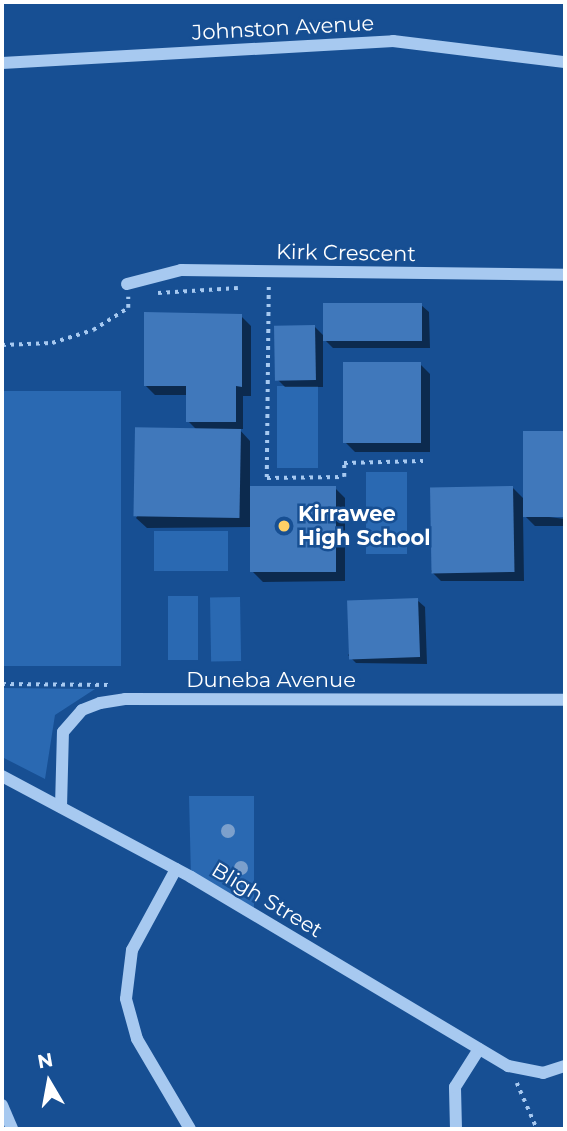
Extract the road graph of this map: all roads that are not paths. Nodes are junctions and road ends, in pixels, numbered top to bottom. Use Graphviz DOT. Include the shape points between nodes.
graph roads {
  1 [pos="565,62"];
  2 [pos="2,63"];
  3 [pos="565,275"];
  4 [pos="127,284"];
  5 [pos="565,699"];
  6 [pos="2,776"];
  7 [pos="61,807"];
  8 [pos="176,869"];
  9 [pos="480,1049"];
  10 [pos="565,1066"];
  11 [pos="2,1105"];
  12 [pos="12,1129"];
  13 [pos="190,1129"];
  14 [pos="456,1129"];
  1 -- 2 [label="street, Johnston Avenue" via="393,41"];
  3 -- 4 [label="street, Kirk Crescent" via="181,270"];
  5 -- 7 [label="street, Duneba Avenue" via="125,699 82,710 67,726 61,751"];
  6 -- 7 [label="street, Bligh Street"];
  7 -- 8 [label="street, Bligh Street"];
  8 -- 9 [label="street, Bligh Street"];
  8 -- 13 [label="street" via="132,950 126,999 137,1039"];
  9 -- 10 [label="street, Bligh Street" via="508,1066 543,1073"];
  9 -- 14 [label="street" via="456,1087"];
  11 -- 12 [label="street"];
}
